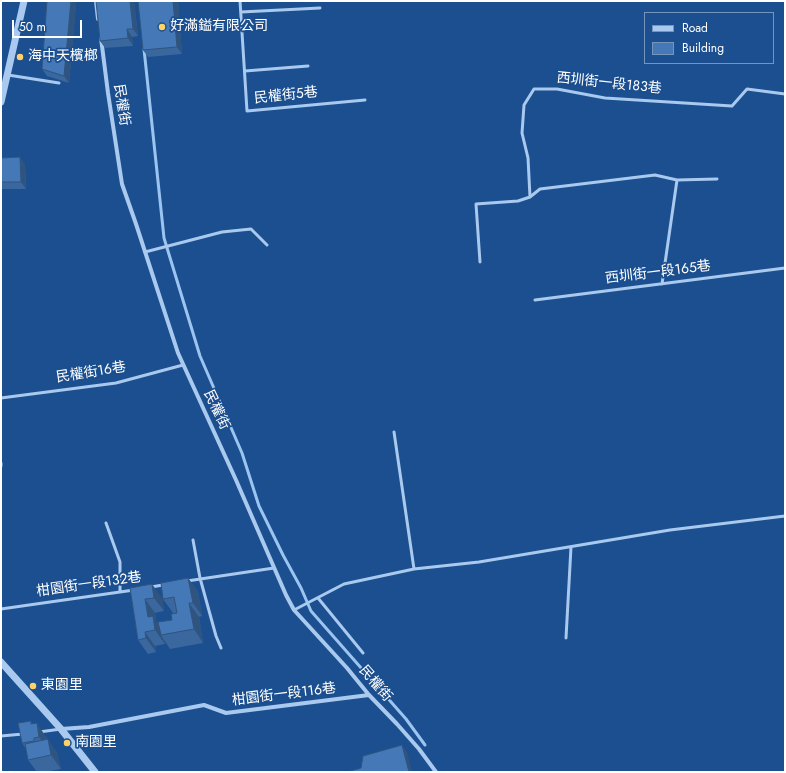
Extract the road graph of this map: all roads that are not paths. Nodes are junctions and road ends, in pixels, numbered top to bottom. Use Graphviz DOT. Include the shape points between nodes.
graph roads {
  1 [pos="24,1"];
  2 [pos="96,1"];
  3 [pos="240,1"];
  4 [pos="320,8"];
  5 [pos="241,12"];
  6 [pos="99,24"];
  7 [pos="100,32"];
  8 [pos="308,66"];
  9 [pos="245,71"];
  10 [pos="8,75"];
  11 [pos="59,83"];
  12 [pos="785,94"];
  13 [pos="365,100"];
  14 [pos="1,102"];
  15 [pos="716,179"];
  16 [pos="677,180"];
  17 [pos="530,198"];
  18 [pos="267,245"];
  19 [pos="145,252"];
  20 [pos="480,262"];
  21 [pos="785,268"];
  22 [pos="662,284"];
  23 [pos="535,300"];
  24 [pos="183,365"];
  25 [pos="1,398"];
  26 [pos="394,432"];
  27 [pos="1,463"];
  28 [pos="1,466"];
  29 [pos="785,516"];
  30 [pos="106,523"];
  31 [pos="193,540"];
  32 [pos="571,546"];
  33 [pos="274,568"];
  34 [pos="414,569"];
  35 [pos="200,578"];
  36 [pos="185,581"];
  37 [pos="164,585"];
  38 [pos="149,587"];
  39 [pos="135,590"];
  40 [pos="120,592"];
  41 [pos="318,598"];
  42 [pos="1,609"];
  43 [pos="294,610"];
  44 [pos="566,638"];
  45 [pos="221,648"];
  46 [pos="363,653"];
  47 [pos="1,662"];
  48 [pos="369,695"];
  49 [pos="61,729"];
  50 [pos="38,732"];
  51 [pos="23,734"];
  52 [pos="1,736"];
  53 [pos="95,772"];
  54 [pos="436,772"];
  1 -- 10 [label="street"];
  2 -- 6 [label="street"];
  3 -- 5 [label="lane, 民權街5巷"];
  4 -- 5 [label="lane"];
  5 -- 9 [label="lane, 民權街5巷"];
  7 -- 19 [label="street, 民權街" via="122,184"];
  8 -- 9 [label="lane"];
  9 -- 13 [label="lane, 民權街5巷" via="247,111"];
  10 -- 11 [label="lane"];
  10 -- 14 [label="street"];
  12 -- 17 [label="lane, 西圳街一段183巷" via="747,89 732,106 605,98 557,89 534,89 524,105 522,133 528,158"];
  15 -- 16 [label="lane"];
  16 -- 17 [label="lane" via="655,176 540,189"];
  16 -- 22 [label="lane"];
  17 -- 20 [label="lane" via="476,204"];
  18 -- 19 [label="lane" via="251,229 222,232"];
  19 -- 24 [label="street, 民權街"];
  21 -- 22 [label="lane, 西圳街一段165巷"];
  22 -- 23 [label="lane, 西圳街一段165巷"];
  24 -- 25 [label="lane, 民權街16巷" via="116,383"];
  24 -- 33 [label="street, 民權街"];
  26 -- 34 [label="lane"];
  27 -- 28 [label="lane"];
  29 -- 32 [label="lane" via="670,530"];
  30 -- 40 [label="lane" via="120,562"];
  31 -- 35 [label="lane"];
  32 -- 34 [label="lane" via="479,562"];
  32 -- 44 [label="lane"];
  33 -- 35 [label="lane"];
  33 -- 43 [label="street, 民權街"];
  34 -- 41 [label="lane" via="344,584"];
  35 -- 36 [label="lane"];
  35 -- 45 [label="lane"];
  37 -- 38 [label="lane, 柑園街一段132巷"];
  39 -- 40 [label="lane, 柑園街一段132巷"];
  40 -- 42 [label="lane, 柑園街一段132巷"];
  41 -- 43 [label="lane"];
  41 -- 46 [label="lane"];
  43 -- 48 [label="street, 民權街"];
  47 -- 49 [label="street"];
  48 -- 49 [label="street, 柑園街一段116巷" via="226,713 204,705 89,727"];
  48 -- 54 [label="street, 民權街" via="419,749"];
  49 -- 50 [label="lane"];
  49 -- 53 [label="street"];
  51 -- 52 [label="lane"];
}
